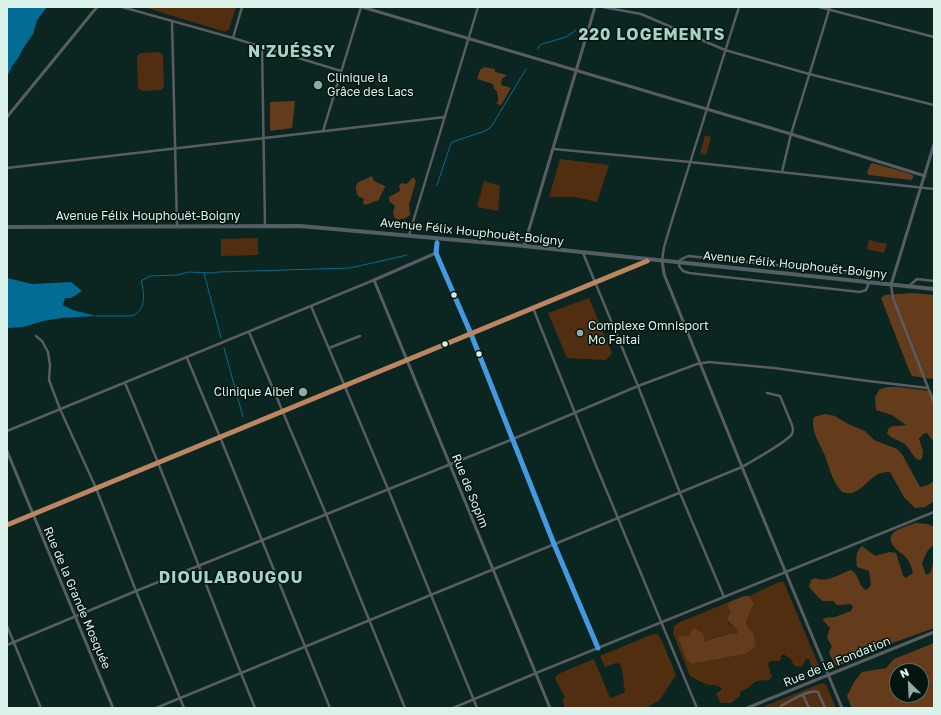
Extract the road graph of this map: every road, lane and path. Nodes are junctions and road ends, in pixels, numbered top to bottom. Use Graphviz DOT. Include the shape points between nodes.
graph roads {
  1 [pos="98,7"];
  2 [pos="122,7"];
  3 [pos="242,7"];
  4 [pos="361,7"];
  5 [pos="478,7"];
  6 [pos="596,7"];
  7 [pos="603,7"];
  8 [pos="740,7"];
  9 [pos="819,7"];
  10 [pos="829,9"];
  11 [pos="172,22"];
  12 [pos="934,37"];
  13 [pos="233,38"];
  14 [pos="468,39"];
  15 [pos="262,48"];
  16 [pos="725,50"];
  17 [pos="576,70"];
  18 [pos="341,71"];
  19 [pos="809,74"];
  20 [pos="934,105"];
  21 [pos="708,110"];
  22 [pos="7,117"];
  23 [pos="445,117"];
  24 [pos="323,131"];
  25 [pos="791,134"];
  26 [pos="263,138"];
  27 [pos="934,144"];
  28 [pos="174,148"];
  29 [pos="554,149"];
  30 [pos="690,162"];
  31 [pos="7,168"];
  32 [pos="782,172"];
  33 [pos="925,176"];
  34 [pos="921,188"];
  35 [pos="934,189"];
  36 [pos="265,225"];
  37 [pos="177,226"];
  38 [pos="7,227"];
  39 [pos="409,235"];
  40 [pos="437,238"];
  41 [pos="524,246"];
  42 [pos="436,253"];
  43 [pos="583,253"];
  44 [pos="650,260"];
  45 [pos="662,260"];
  46 [pos="679,263"];
  47 [pos="374,280"];
  48 [pos="934,281"];
  49 [pos="596,282"];
  50 [pos="869,283"];
  51 [pos="891,285"];
  52 [pos="908,287"];
  53 [pos="934,290"];
  54 [pos="311,306"];
  55 [pos="533,308"];
  56 [pos="249,332"];
  57 [pos="471,334"];
  58 [pos="36,336"];
  59 [pos="360,336"];
  60 [pos="329,348"];
  61 [pos="187,358"];
  62 [pos="407,360"];
  63 [pos="701,363"];
  64 [pos="125,383"];
  65 [pos="344,386"];
  66 [pos="638,386"];
  67 [pos="928,388"];
  68 [pos="767,393"];
  69 [pos="934,403"];
  70 [pos="60,409"];
  71 [pos="282,412"];
  72 [pos="576,413"];
  73 [pos="7,431"];
  74 [pos="220,437"];
  75 [pos="513,439"];
  76 [pos="7,451"];
  77 [pos="159,462"];
  78 [pos="450,464"];
  79 [pos="742,467"];
  80 [pos="96,488"];
  81 [pos="388,489"];
  82 [pos="680,493"];
  83 [pos="934,512"];
  84 [pos="32,514"];
  85 [pos="326,514"];
  86 [pos="618,518"];
  87 [pos="7,525"];
  88 [pos="262,540"];
  89 [pos="554,544"];
  90 [pos="198,566"];
  91 [pos="492,569"];
  92 [pos="786,573"];
  93 [pos="136,591"];
  94 [pos="430,595"];
  95 [pos="724,597"];
  96 [pos="75,617"];
  97 [pos="369,620"];
  98 [pos="661,622"];
  99 [pos="7,626"];
  100 [pos="934,632"];
  101 [pos="14,642"];
  102 [pos="7,645"];
  103 [pos="304,647"];
  104 [pos="598,648"];
  105 [pos="241,673"];
  106 [pos="536,673"];
  107 [pos="829,675"];
  108 [pos="802,695"];
  109 [pos="180,698"];
  110 [pos="474,700"];
  111 [pos="781,706"];
  112 [pos="41,708"];
  113 [pos="113,708"];
  114 [pos="156,708"];
  115 [pos="184,708"];
  116 [pos="255,708"];
  117 [pos="330,708"];
  118 [pos="405,708"];
  119 [pos="453,708"];
  120 [pos="477,708"];
  121 [pos="550,708"];
  122 [pos="697,708"];
  123 [pos="747,708"];
  124 [pos="808,708"];
  125 [pos="825,708"];
  126 [pos="842,708"];
  1 -- 22 [label="street"];
  2 -- 11 [label="street"];
  3 -- 13 [label="street"];
  4 -- 14 [label="street"];
  4 -- 18 [label="street"];
  5 -- 14 [label="street"];
  6 -- 17 [label="street"];
  7 -- 16 [label="street" via="640,14"];
  8 -- 16 [label="street"];
  9 -- 10 [label="street"];
  10 -- 12 [label="street"];
  10 -- 19 [label="street"];
  11 -- 13 [label="street"];
  11 -- 28 [label="street"];
  13 -- 15 [label="street"];
  14 -- 17 [label="street"];
  14 -- 23 [label="street"];
  15 -- 18 [label="street"];
  15 -- 26 [label="street"];
  16 -- 19 [label="street"];
  16 -- 21 [label="street"];
  17 -- 21 [label="street"];
  17 -- 29 [label="street"];
  18 -- 24 [label="street"];
  19 -- 20 [label="street"];
  19 -- 25 [label="street"];
  21 -- 25 [label="street"];
  21 -- 30 [label="street"];
  23 -- 24 [label="street"];
  23 -- 39 [label="street"];
  24 -- 26 [label="street"];
  25 -- 32 [label="street"];
  25 -- 33 [label="street"];
  26 -- 28 [label="street"];
  26 -- 36 [label="street"];
  27 -- 33 [label="street"];
  28 -- 31 [label="street"];
  28 -- 37 [label="street"];
  29 -- 30 [label="street"];
  29 -- 41 [label="street"];
  30 -- 32 [label="street"];
  30 -- 45 [label="street"];
  32 -- 34 [label="street"];
  33 -- 34 [label="street"];
  34 -- 35 [label="street"];
  34 -- 51 [label="street"];
  36 -- 37 [label="highway, Avenue Félix Houphouët-Boigny"];
  36 -- 39 [label="highway, Avenue Félix Houphouët-Boigny"];
  37 -- 38 [label="highway, Avenue Félix Houphouët-Boigny"];
  39 -- 40 [label="highway, Avenue Félix Houphouët-Boigny"];
  40 -- 41 [label="highway, Avenue Félix Houphouët-Boigny"];
  40 -- 42 [label="street"];
  41 -- 43 [label="highway, Avenue Félix Houphouët-Boigny"];
  42 -- 47 [label="street"];
  42 -- 57 [label="street"];
  43 -- 44 [label="highway, Avenue Félix Houphouët-Boigny"];
  43 -- 49 [label="street"];
  44 -- 45 [label="highway, Avenue Félix Houphouët-Boigny"];
  44 -- 49 [label="street"];
  45 -- 46 [label="highway, Avenue Félix Houphouët-Boigny"];
  45 -- 63 [label="street" via="664,274"];
  46 -- 50 [label="highway, Avenue Félix Houphouët-Boigny"];
  46 -- 50 [label="street" via="684,257 692,256 849,272 866,275"];
  46 -- 50 [label="street" via="681,270 685,272 732,279 860,292 866,290"];
  47 -- 54 [label="street"];
  47 -- 62 [label="street, Rue de Sopim"];
  48 -- 52 [label="street" via="917,279"];
  49 -- 55 [label="street"];
  49 -- 66 [label="street"];
  50 -- 51 [label="highway, Avenue Félix Houphouët-Boigny"];
  51 -- 52 [label="highway, Avenue Félix Houphouët-Boigny"];
  51 -- 67 [label="street" via="893,298"];
  52 -- 53 [label="highway, Avenue Félix Houphouët-Boigny"];
  54 -- 56 [label="street"];
  54 -- 60 [label="street"];
  55 -- 57 [label="street"];
  55 -- 72 [label="street"];
  56 -- 61 [label="street"];
  56 -- 71 [label="street"];
  57 -- 62 [label="street"];
  57 -- 75 [label="street"];
  58 -- 70 [label="street" via="48,352 49,380"];
  59 -- 60 [label="street"];
  60 -- 65 [label="street"];
  61 -- 64 [label="street"];
  61 -- 74 [label="street"];
  62 -- 65 [label="street"];
  62 -- 78 [label="street, Rue de Sopim"];
  63 -- 66 [label="street"];
  63 -- 67 [label="street" via="774,368"];
  63 -- 79 [label="street"];
  64 -- 70 [label="street"];
  64 -- 77 [label="street"];
  65 -- 71 [label="street"];
  65 -- 81 [label="street"];
  66 -- 72 [label="street"];
  66 -- 82 [label="street"];
  67 -- 69 [label="street"];
  68 -- 79 [label="street" via="780,396 792,425 792,434 784,442"];
  70 -- 73 [label="street"];
  70 -- 80 [label="street"];
  71 -- 74 [label="street"];
  71 -- 85 [label="street"];
  72 -- 75 [label="street"];
  72 -- 86 [label="street"];
  74 -- 77 [label="street"];
  74 -- 88 [label="street"];
  75 -- 78 [label="street"];
  75 -- 89 [label="street"];
  76 -- 84 [label="street, Rue de la Grande Mosquée"];
  77 -- 80 [label="street"];
  77 -- 90 [label="street"];
  78 -- 81 [label="street"];
  78 -- 91 [label="street, Rue de Sopim"];
  79 -- 82 [label="street"];
  79 -- 92 [label="street"];
  80 -- 84 [label="street"];
  80 -- 93 [label="street"];
  81 -- 85 [label="street"];
  81 -- 94 [label="street"];
  82 -- 86 [label="street"];
  82 -- 95 [label="street"];
  83 -- 92 [label="street"];
  84 -- 87 [label="street"];
  84 -- 96 [label="street, Rue de la Grande Mosquée"];
  85 -- 88 [label="street"];
  85 -- 97 [label="street"];
  86 -- 89 [label="street"];
  86 -- 98 [label="street"];
  88 -- 90 [label="street"];
  88 -- 103 [label="street"];
  89 -- 91 [label="street"];
  89 -- 104 [label="street"];
  90 -- 93 [label="street"];
  90 -- 105 [label="street"];
  91 -- 94 [label="street"];
  91 -- 106 [label="street, Rue de Sopim"];
  92 -- 95 [label="street"];
  92 -- 107 [label="street"];
  93 -- 96 [label="street"];
  93 -- 109 [label="street"];
  94 -- 97 [label="street"];
  94 -- 110 [label="street"];
  95 -- 98 [label="street"];
  96 -- 101 [label="street"];
  96 -- 113 [label="street, Rue de la Grande Mosquée"];
  97 -- 103 [label="street"];
  97 -- 118 [label="street"];
  98 -- 104 [label="street"];
  98 -- 122 [label="street"];
  99 -- 101 [label="street"];
  100 -- 107 [label="street, Rue de la Fondation"];
  101 -- 102 [label="street"];
  101 -- 112 [label="street"];
  103 -- 105 [label="street"];
  103 -- 117 [label="street"];
  104 -- 106 [label="street"];
  105 -- 109 [label="street"];
  105 -- 116 [label="street"];
  106 -- 110 [label="street"];
  106 -- 121 [label="street, Rue de Sopim"];
  107 -- 123 [label="street, Rue de la Fondation"];
  107 -- 126 [label="street"];
  108 -- 111 [label="street"];
  108 -- 124 [label="street"];
  108 -- 125 [label="street" via="818,692"];
  109 -- 114 [label="street"];
  109 -- 115 [label="street"];
  110 -- 119 [label="street"];
  110 -- 120 [label="street"];
}
